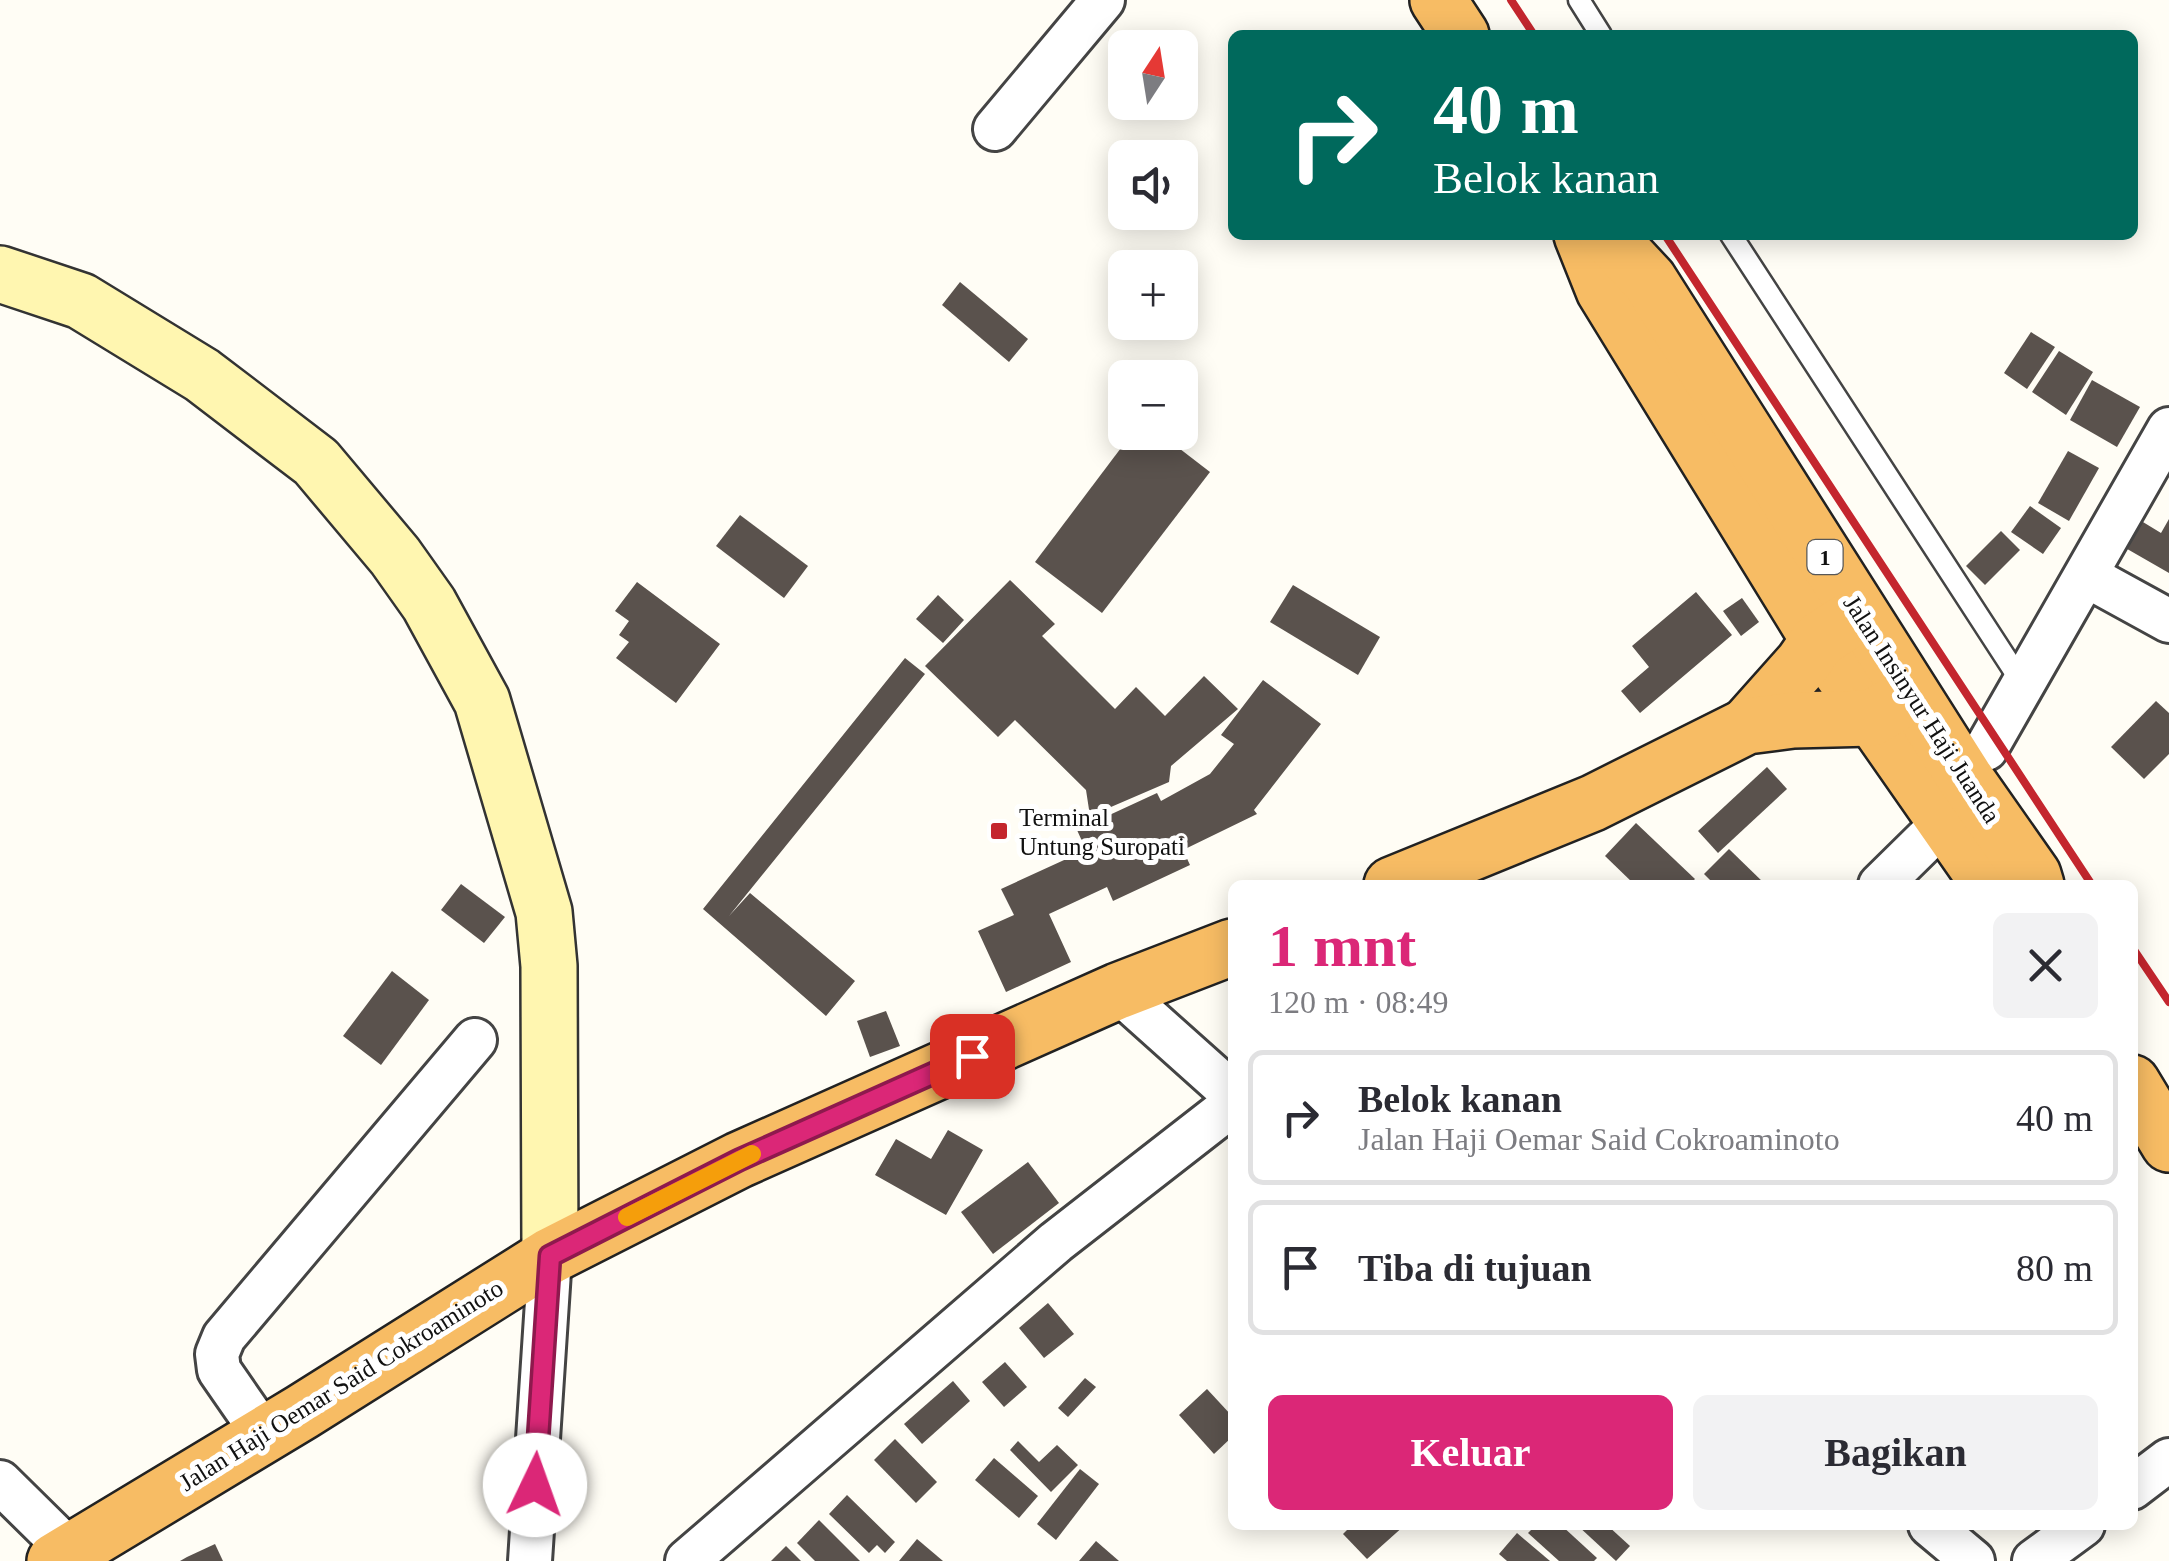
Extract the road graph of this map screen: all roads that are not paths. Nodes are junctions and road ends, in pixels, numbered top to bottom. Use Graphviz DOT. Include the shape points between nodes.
graph roads {
  1 [pos="1103,0"];
  2 [pos="1438,0"];
  3 [pos="1578,0"];
  4 [pos="1458,30"];
  5 [pos="1598,30"];
  6 [pos="995,129"];
  7 [pos="1584,240"];
  8 [pos="1612,240"];
  9 [pos="1734,240"];
  10 [pos="0,274"];
  11 [pos="2169,429"];
  12 [pos="2086,576"];
  13 [pos="2169,621"];
  14 [pos="1839,627"];
  15 [pos="2024,687"];
  16 [pos="1891,705"];
  17 [pos="1748,726"];
  18 [pos="1986,749"];
  19 [pos="1940,826"];
  20 [pos="1404,880"];
  21 [pos="1885,880"];
  22 [pos="1987,880"];
  23 [pos="2034,880"];
  24 [pos="1228,948"];
  25 [pos="1118,991"];
  26 [pos="475,1040"];
  27 [pos="1228,1089"];
  28 [pos="2138,1093"];
  29 [pos="1228,1108"];
  30 [pos="2169,1144"];
  31 [pos="550,1256"];
  32 [pos="264,1435"];
  33 [pos="2169,1460"];
  34 [pos="0,1482"];
  35 [pos="2138,1483"];
  36 [pos="1936,1530"];
  37 [pos="2076,1530"];
  38 [pos="63,1556"];
  39 [pos="530,1561"];
  40 [pos="687,1561"];
  41 [pos="1974,1561"];
  42 [pos="2034,1561"];
  1 -- 6 [label="street"];
  2 -- 4 [label="highway"];
  3 -- 5 [label="lane"];
  7 -- 14 [label="highway, Jalan Insinyur Haji Juanda / 1" via="1604,290"];
  8 -- 14 [label="highway, Jalan Insinyur Haji Juanda / 1" via="1649,280"];
  9 -- 15 [label="lane"];
  10 -- 31 [label="main road" via="81,302 202,375 316,462 429,604 482,701 544,912"];
  11 -- 12 [label="street"];
  12 -- 13 [label="street"];
  12 -- 15 [label="street"];
  14 -- 16 [label="highway, Jalan Insinyur Haji Juanda / 1"];
  14 -- 17 [label="highway"];
  15 -- 18 [label="street"];
  16 -- 17 [label="highway"];
  16 -- 22 [label="highway, Jalan Insinyur Haji Juanda / 1"];
  16 -- 23 [label="highway, Jalan Insinyur Haji Juanda / 1" via="1965,778"];
  17 -- 20 [label="highway" via="1593,802"];
  19 -- 21 [label="street"];
  24 -- 25 [label="highway, Jalan Haji Oemar Said Cokroaminoto"];
  25 -- 27 [label="street"];
  25 -- 31 [label="highway, Jalan Haji Oemar Said Cokroaminoto" via="739,1160"];
  26 -- 32 [label="street" via="224,1337 218,1370"];
  28 -- 30 [label="highway"];
  29 -- 40 [label="street" via="1056,1242"];
  31 -- 32 [label="highway, Jalan Haji Oemar Said Cokroaminoto"];
  31 -- 39 [label="street"];
  32 -- 38 [label="highway, Jalan Haji Oemar Said Cokroaminoto"];
  33 -- 35 [label="street"];
  34 -- 38 [label="street"];
  36 -- 41 [label="street"];
  37 -- 42 [label="street"];
}
